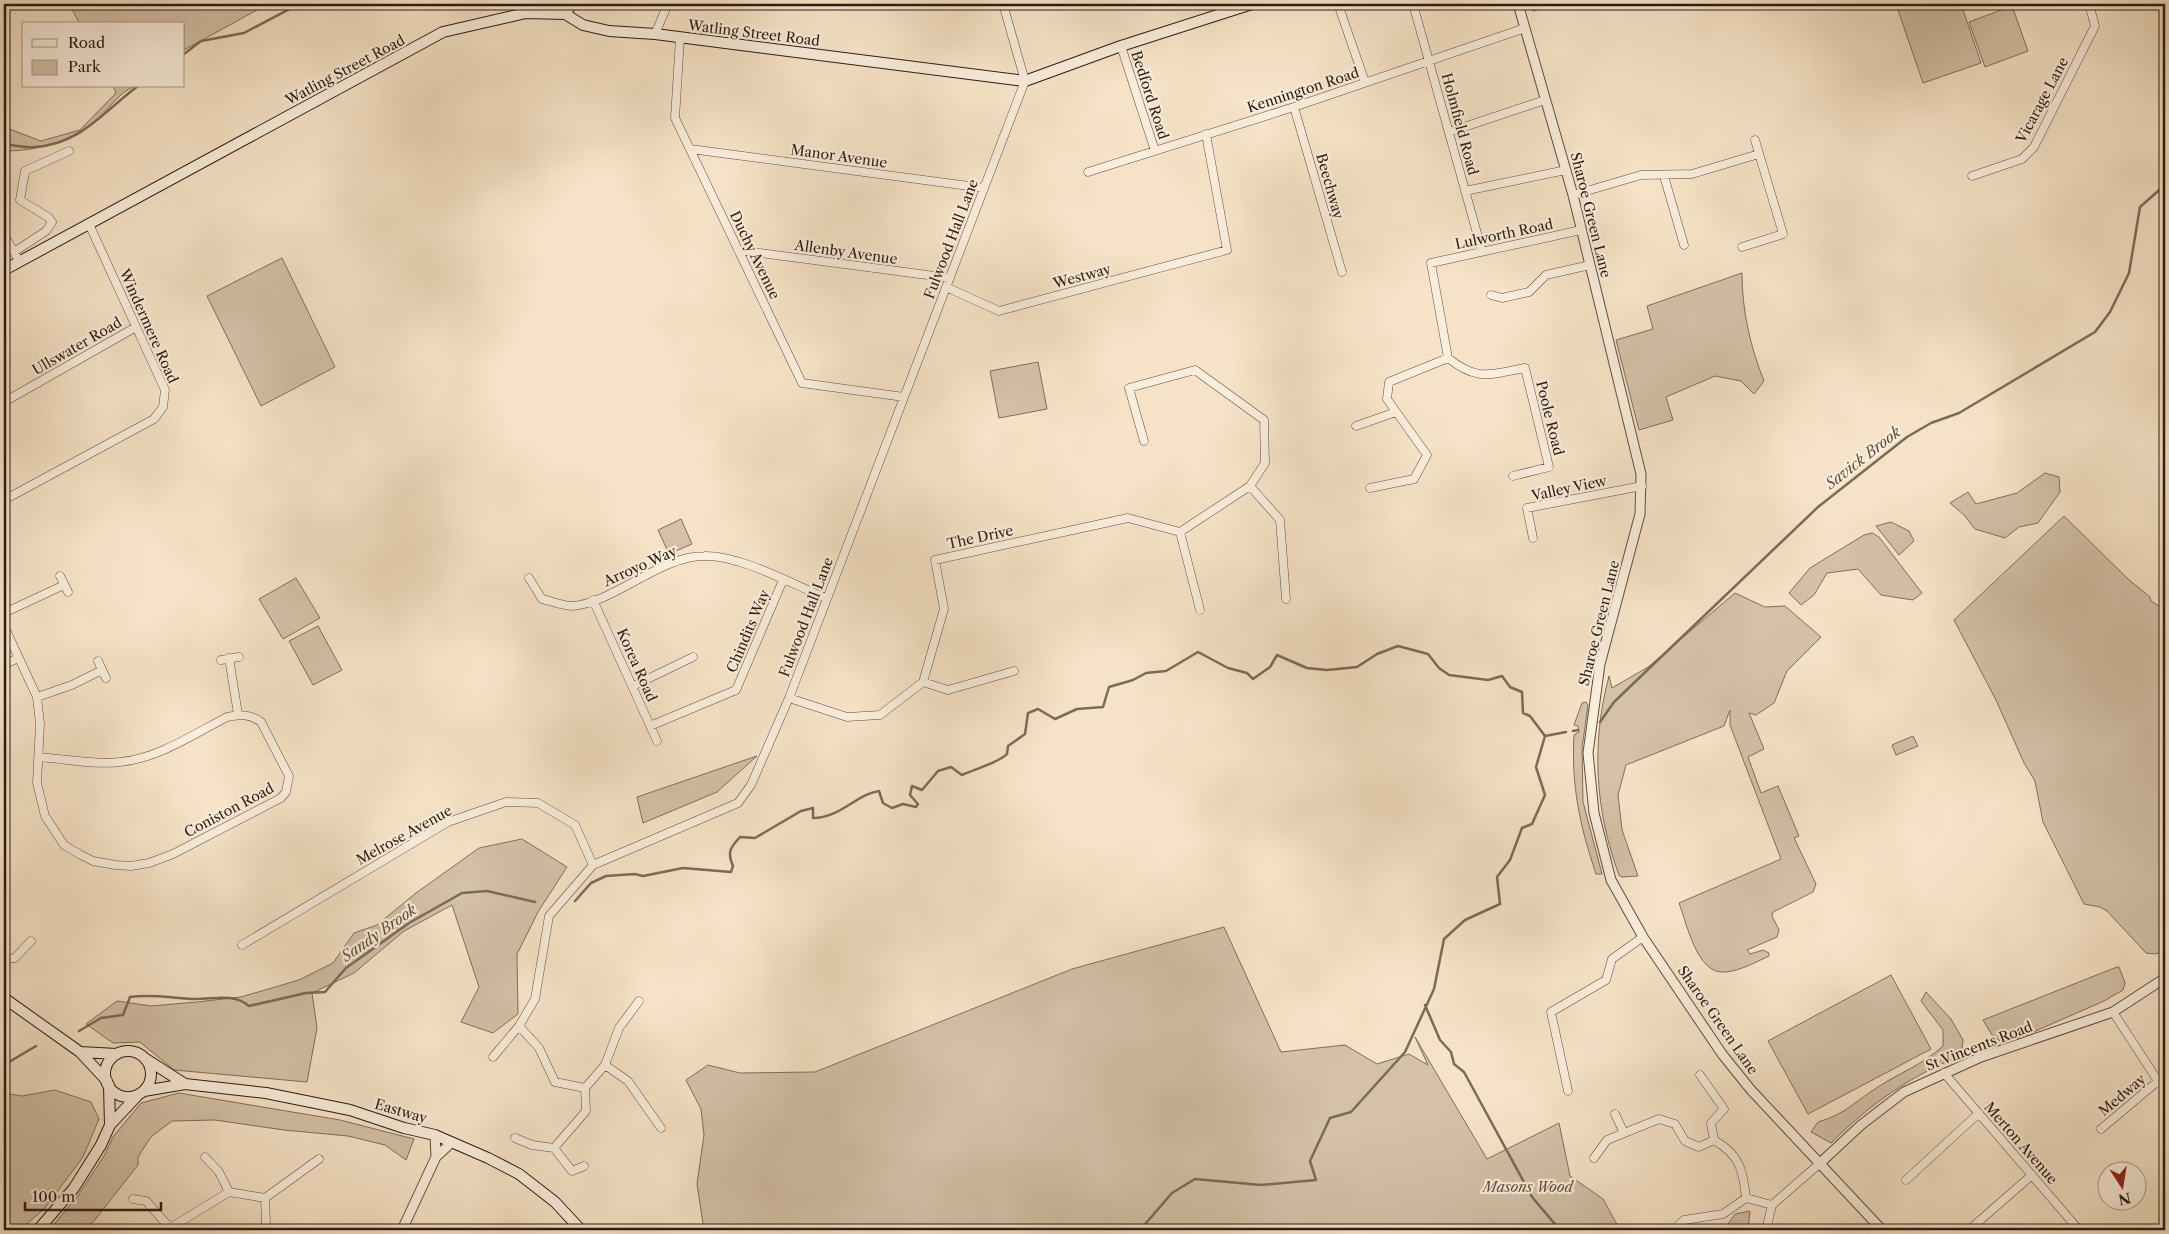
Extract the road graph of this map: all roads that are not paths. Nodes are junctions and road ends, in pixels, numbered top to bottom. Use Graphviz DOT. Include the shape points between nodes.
graph roads {
  1 [pos="572,4"];
  2 [pos="668,4"];
  3 [pos="1003,4"];
  4 [pos="1252,4"];
  5 [pos="1338,4"];
  6 [pos="1413,4"];
  7 [pos="1518,4"];
  8 [pos="2089,4"];
  9 [pos="564,14"];
  10 [pos="1525,28"];
  11 [pos="655,34"];
  12 [pos="680,38"];
  13 [pos="1121,46"];
  14 [pos="1430,59"];
  15 [pos="1025,81"];
  16 [pos="1365,82"];
  17 [pos="1546,100"];
  18 [pos="1294,107"];
  19 [pos="1449,132"];
  20 [pos="1206,134"];
  21 [pos="1755,140"];
  22 [pos="690,149"];
  23 [pos="68,151"];
  24 [pos="1155,151"];
  25 [pos="1759,154"];
  26 [pos="1566,170"];
  27 [pos="1088,172"];
  28 [pos="1664,176"];
  29 [pos="1972,176"];
  30 [pos="984,188"];
  31 [pos="1465,191"];
  32 [pos="1573,195"];
  33 [pos="89,224"];
  34 [pos="1581,230"];
  35 [pos="4,235"];
  36 [pos="1684,245"];
  37 [pos="1742,247"];
  38 [pos="738,250"];
  39 [pos="1482,251"];
  40 [pos="17,257"];
  41 [pos="1590,265"];
  42 [pos="4,270"];
  43 [pos="1342,272"];
  44 [pos="950,278"];
  45 [pos="946,287"];
  46 [pos="1491,295"];
  47 [pos="136,327"];
  48 [pos="1448,358"];
  49 [pos="904,397"];
  50 [pos="4,402"];
  51 [pos="1396,412"];
  52 [pos="1356,426"];
  53 [pos="1144,441"];
  54 [pos="1513,476"];
  55 [pos="1250,486"];
  56 [pos="1642,486"];
  57 [pos="1370,488"];
  58 [pos="4,500"];
  59 [pos="1180,532"];
  60 [pos="1532,538"];
  61 [pos="60,576"];
  62 [pos="529,578"];
  63 [pos="783,580"];
  64 [pos="826,598"];
  65 [pos="1286,599"];
  66 [pos="594,600"];
  67 [pos="1200,610"];
  68 [pos="4,613"];
  69 [pos="4,626"];
  70 [pos="239,656"];
  71 [pos="693,657"];
  72 [pos="18,658"];
  73 [pos="98,661"];
  74 [pos="4,666"];
  75 [pos="102,670"];
  76 [pos="1014,671"];
  77 [pos="106,678"];
  78 [pos="923,682"];
  79 [pos="633,686"];
  80 [pos="37,697"];
  81 [pos="789,698"];
  82 [pos="238,714"];
  83 [pos="650,726"];
  84 [pos="657,741"];
  85 [pos="39,757"];
  86 [pos="593,866"];
  87 [pos="1643,937"];
  88 [pos="31,941"];
  89 [pos="242,945"];
  90 [pos="4,959"];
  91 [pos="2165,978"];
  92 [pos="4,998"];
  93 [pos="639,1001"];
  94 [pos="2113,1012"];
  95 [pos="519,1026"];
  96 [pos="80,1052"];
  97 [pos="117,1054"];
  98 [pos="493,1057"];
  99 [pos="145,1058"];
  100 [pos="605,1066"];
  101 [pos="1944,1073"];
  102 [pos="1700,1075"];
  103 [pos="2158,1081"];
  104 [pos="108,1083"];
  105 [pos="185,1084"];
  106 [pos="2165,1086"];
  107 [pos="585,1088"];
  108 [pos="1568,1090"];
  109 [pos="141,1093"];
  110 [pos="1979,1113"];
  111 [pos="1616,1114"];
  112 [pos="110,1125"];
  113 [pos="661,1128"];
  114 [pos="2101,1129"];
  115 [pos="1624,1133"];
  116 [pos="435,1135"];
  117 [pos="515,1138"];
  118 [pos="1714,1140"];
  119 [pos="452,1142"];
  120 [pos="554,1148"];
  121 [pos="205,1157"];
  122 [pos="436,1157"];
  123 [pos="319,1158"];
  124 [pos="1594,1158"];
  125 [pos="1818,1165"];
  126 [pos="584,1166"];
  127 [pos="2032,1175"];
  128 [pos="1906,1180"];
  129 [pos="230,1192"];
  130 [pos="265,1198"];
  131 [pos="1746,1198"];
  132 [pos="133,1199"];
  133 [pos="1772,1205"];
  134 [pos="170,1229"];
  135 [pos="38,1230"];
  136 [pos="270,1230"];
  137 [pos="402,1230"];
  138 [pos="581,1230"];
  139 [pos="1673,1230"];
  140 [pos="1766,1230"];
  141 [pos="1882,1230"];
  142 [pos="1969,1230"];
  143 [pos="2079,1230"];
  1 -- 9 [label="main road"];
  2 -- 11 [label="street"];
  3 -- 15 [label="street"];
  4 -- 13 [label="main road, Watling Street Road"];
  5 -- 16 [label="street"];
  6 -- 14 [label="street, Holmfield Road"];
  7 -- 10 [label="street, Sharoe Green Lane"];
  8 -- 29 [label="street, Vicarage Lane" via="2095,26 2034,148 2022,159"];
  9 -- 11 [label="main road, Watling Street Road" via="583,25 600,29"];
  9 -- 33 [label="main road, Watling Street Road" via="526,13 443,32"];
  10 -- 14 [label="street, Kennington Road"];
  10 -- 17 [label="street, Sharoe Green Lane"];
  11 -- 12 [label="main road, Watling Street Road"];
  12 -- 15 [label="main road, Watling Street Road"];
  12 -- 22 [label="street, Duchy Avenue" via="675,118"];
  13 -- 15 [label="main road, Watling Street Road"];
  13 -- 24 [label="street, Bedford Road"];
  14 -- 16 [label="street, Kennington Road"];
  14 -- 19 [label="street, Holmfield Road"];
  15 -- 30 [label="street, Fulwood Hall Lane"];
  16 -- 18 [label="street, Kennington Road"];
  17 -- 19 [label="street"];
  17 -- 26 [label="street, Sharoe Green Lane"];
  18 -- 20 [label="street, Kennington Road"];
  18 -- 43 [label="street, Beechway"];
  19 -- 31 [label="street, Holmfield Road"];
  20 -- 24 [label="street, Kennington Road"];
  20 -- 45 [label="street, Westway" via="1227,250 998,310"];
  21 -- 25 [label="street"];
  22 -- 30 [label="street, Manor Avenue"];
  22 -- 38 [label="street, Duchy Avenue"];
  23 -- 40 [label="street" via="25,171 20,200 52,222"];
  24 -- 27 [label="street, Kennington Road"];
  25 -- 28 [label="street" via="1692,174"];
  25 -- 37 [label="street" via="1783,234"];
  26 -- 31 [label="street"];
  26 -- 32 [label="street, Sharoe Green Lane"];
  28 -- 32 [label="street" via="1641,175"];
  28 -- 36 [label="street"];
  30 -- 44 [label="street, Fulwood Hall Lane"];
  31 -- 39 [label="street, Holmfield Road"];
  32 -- 34 [label="street, Sharoe Green Lane"];
  33 -- 40 [label="main road, Watling Street Road"];
  33 -- 47 [label="street, Windermere Road"];
  34 -- 39 [label="street, Lulworth Road"];
  34 -- 41 [label="street, Sharoe Green Lane"];
  35 -- 40 [label="street"];
  38 -- 44 [label="street, Allenby Avenue"];
  38 -- 49 [label="street, Duchy Avenue" via="802,382"];
  39 -- 48 [label="street, Lulworth Road" via="1431,263"];
  40 -- 42 [label="main road, Watling Street Road"];
  41 -- 46 [label="street" via="1546,275 1529,292 1502,298"];
  41 -- 56 [label="street, Sharoe Green Lane" via="1639,461"];
  44 -- 45 [label="street, Fulwood Hall Lane"];
  45 -- 49 [label="street, Fulwood Hall Lane"];
  47 -- 50 [label="street, Ullswater Road"];
  47 -- 58 [label="street, Windermere Road" via="165,390 165,402 160,413"];
  48 -- 51 [label="street" via="1389,382 1387,400"];
  48 -- 54 [label="street, Poole Road" via="1463,370 1483,376 1525,368 1549,467"];
  49 -- 64 [label="street, Fulwood Hall Lane"];
  51 -- 52 [label="street"];
  51 -- 57 [label="street" via="1428,455 1414,479"];
  53 -- 55 [label="street" via="1129,388 1195,370 1264,420 1265,463"];
  55 -- 59 [label="street"];
  55 -- 65 [label="street" via="1280,520"];
  56 -- 60 [label="street, Valley View" via="1527,508"];
  56 -- 87 [label="street, Sharoe Green Lane" via="1640,514 1603,653 1588,753 1594,813 1602,849 1612,880"];
  59 -- 67 [label="street"];
  59 -- 78 [label="street, The Drive" via="1128,518 935,560 944,609"];
  61 -- 68 [label="street" via="66,588"];
  62 -- 66 [label="street, Arroyo Way" via="542,599 572,606"];
  63 -- 64 [label="street, Arroyo Way"];
  63 -- 66 [label="street, Arroyo Way" via="725,557 702,556 680,560"];
  63 -- 83 [label="street, Chindits Way" via="736,690"];
  64 -- 81 [label="street, Fulwood Hall Lane"];
  66 -- 79 [label="street, Korea Road"];
  69 -- 72 [label="street, Coniston Road"];
  70 -- 82 [label="street" via="225,659"];
  71 -- 79 [label="street"];
  72 -- 74 [label="street"];
  72 -- 80 [label="street, Coniston Road"];
  73 -- 75 [label="street"];
  75 -- 77 [label="street"];
  75 -- 80 [label="street"];
  76 -- 78 [label="street" via="948,690"];
  78 -- 81 [label="street" via="880,715 847,717"];
  79 -- 83 [label="street, Korea Road"];
  80 -- 85 [label="street, Coniston Road"];
  81 -- 86 [label="street, Fulwood Hall Lane" via="751,785 738,803"];
  82 -- 85 [label="street" via="138,759 92,762"];
  82 -- 85 [label="street, Coniston Road" via="261,722 288,776 286,792 281,798 174,854 149,863 131,866 93,861 64,845 49,823 40,797 37,783"];
  83 -- 84 [label="street, Korea Road"];
  86 -- 89 [label="street, Melrose Avenue" via="575,826 538,803 506,802 448,822"];
  86 -- 95 [label="street, Fulwood Hall Lane" via="549,916 535,999"];
  87 -- 108 [label="street" via="1612,959 1606,980 1551,1012"];
  87 -- 125 [label="street, Sharoe Green Lane" via="1722,1054"];
  88 -- 90 [label="street" via="15,958"];
  91 -- 94 [label="street, St Vincents Road"];
  92 -- 96 [label="main road"];
  93 -- 100 [label="street" via="619,1028"];
  94 -- 101 [label="street, St Vincents Road"];
  94 -- 103 [label="street"];
  95 -- 98 [label="street, Fulwood Hall Lane"];
  95 -- 107 [label="street" via="539,1048 555,1082"];
  96 -- 97 [label="main road"];
  96 -- 104 [label="main road"];
  97 -- 99 [label="main road" via="132,1051"];
  97 -- 104 [label="main road" via="107,1065"];
  99 -- 105 [label="main road, Eastway"];
  99 -- 109 [label="main road" via="151,1078"];
  100 -- 107 [label="street"];
  100 -- 113 [label="street" via="628,1081"];
  101 -- 110 [label="street, Merton Avenue"];
  101 -- 125 [label="street, St Vincents Road" via="1904,1092 1861,1125"];
  102 -- 118 [label="street" via="1724,1109 1711,1123"];
  103 -- 106 [label="street"];
  103 -- 114 [label="street, Medway"];
  104 -- 109 [label="main road" via="113,1090 125,1096"];
  104 -- 112 [label="main road"];
  105 -- 109 [label="main road, Eastway"];
  105 -- 116 [label="main road, Eastway" via="266,1093 350,1110"];
  107 -- 120 [label="street" via="586,1110"];
  109 -- 112 [label="main road"];
  110 -- 127 [label="street, Merton Avenue"];
  110 -- 128 [label="street"];
  111 -- 115 [label="street"];
  112 -- 135 [label="main road" via="79,1181"];
  115 -- 118 [label="street" via="1659,1119 1675,1124 1685,1141 1699,1147"];
  115 -- 124 [label="street" via="1608,1140"];
  116 -- 119 [label="main road, Eastway"];
  116 -- 122 [label="street"];
  117 -- 120 [label="street" via="532,1145"];
  118 -- 131 [label="street" via="1731,1150 1744,1174"];
  119 -- 122 [label="street"];
  119 -- 138 [label="main road, Eastway" via="519,1174 555,1202"];
  120 -- 126 [label="street" via="572,1171"];
  121 -- 129 [label="street"];
  122 -- 137 [label="street"];
  123 -- 130 [label="street"];
  125 -- 133 [label="street"];
  125 -- 141 [label="street, Sharoe Green Lane"];
  127 -- 142 [label="street"];
  127 -- 143 [label="street, Merton Avenue"];
  129 -- 130 [label="street"];
  129 -- 134 [label="street"];
  130 -- 136 [label="street" via="266,1225"];
  131 -- 133 [label="street"];
  131 -- 139 [label="street" via="1723,1214 1684,1220"];
  132 -- 134 [label="street" via="146,1201"];
  133 -- 140 [label="street"];
}
